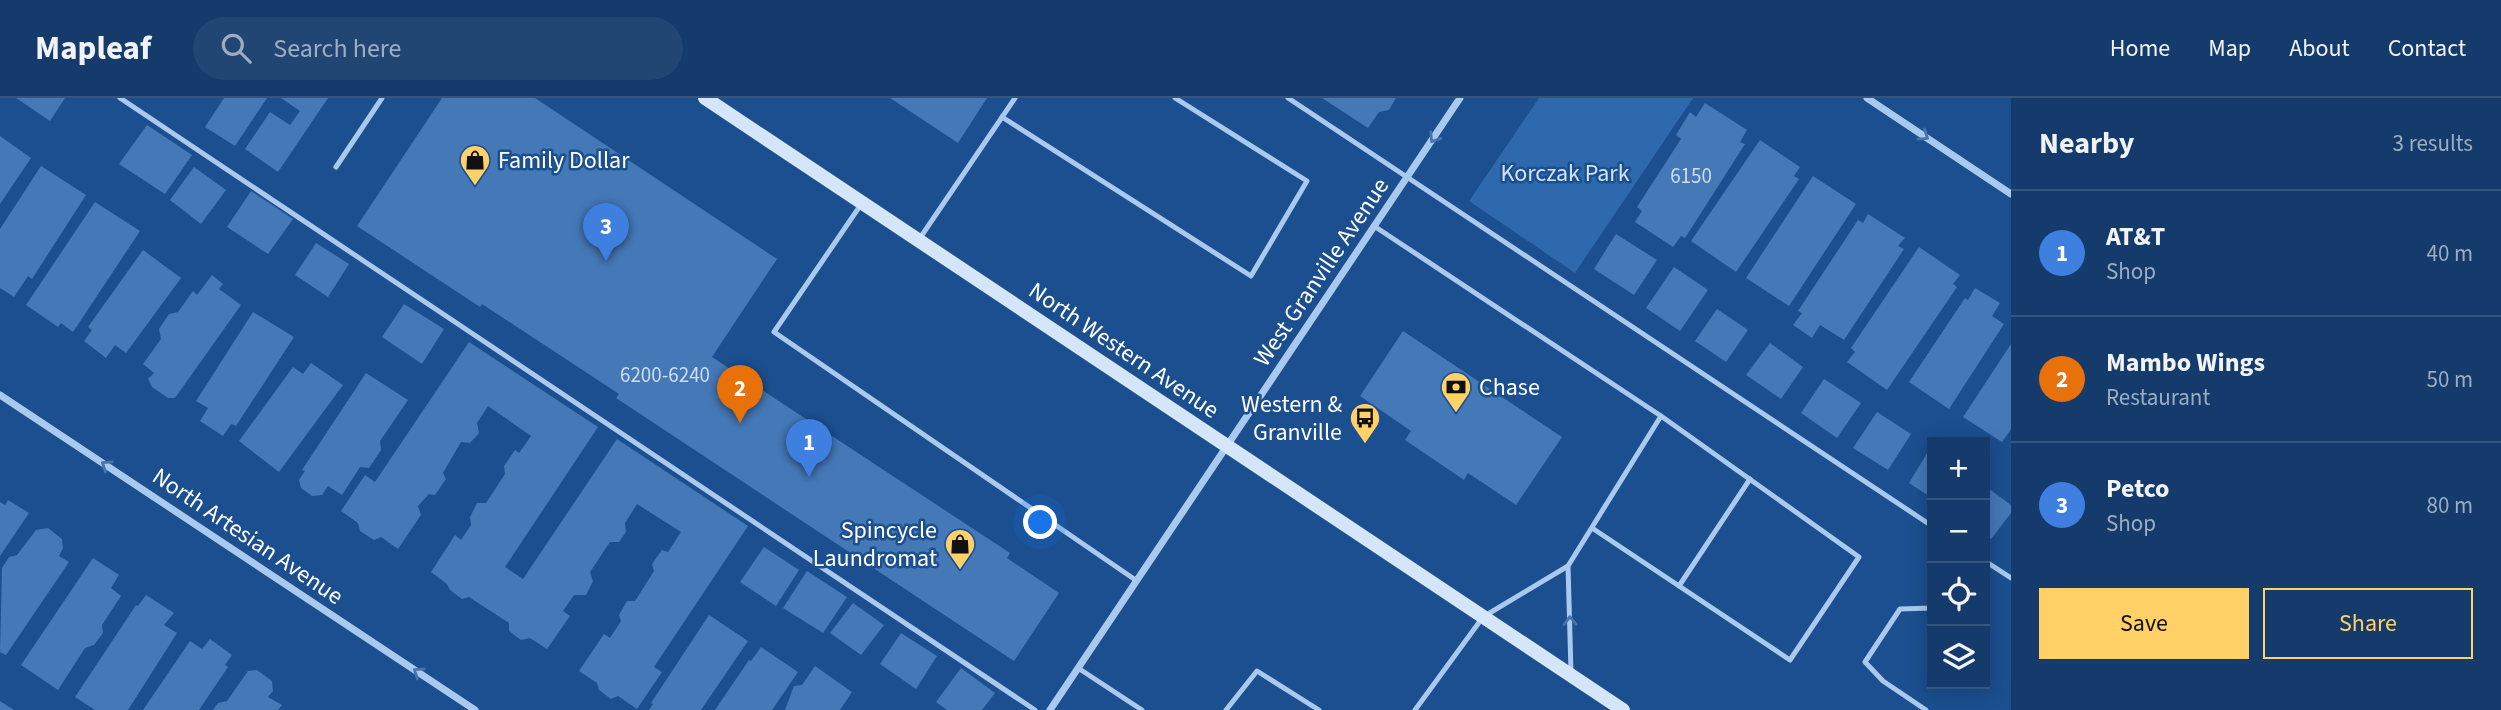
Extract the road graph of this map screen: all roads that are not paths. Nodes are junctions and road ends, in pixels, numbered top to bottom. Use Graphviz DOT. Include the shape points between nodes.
graph roads {
  1 [pos="120,98"];
  2 [pos="382,98"];
  3 [pos="705,98"];
  4 [pos="1016,98"];
  5 [pos="1175,98"];
  6 [pos="1288,98"];
  7 [pos="1460,98"];
  8 [pos="1867,98"];
  9 [pos="1002,117"];
  10 [pos="336,167"];
  11 [pos="1407,177"];
  12 [pos="2011,194"];
  13 [pos="862,203"];
  14 [pos="1374,226"];
  15 [pos="919,241"];
  16 [pos="0,395"];
  17 [pos="1661,416"];
  18 [pos="1227,447"];
  19 [pos="1750,479"];
  20 [pos="1927,523"];
  21 [pos="1592,528"];
  22 [pos="1988,563"];
  23 [pos="1568,566"];
  24 [pos="2011,578"];
  25 [pos="1136,582"];
  26 [pos="1679,586"];
  27 [pos="1927,608"];
  28 [pos="1483,617"];
  29 [pos="1077,668"];
  30 [pos="1572,676"];
  31 [pos="475,710"];
  32 [pos="1035,710"];
  33 [pos="1050,710"];
  34 [pos="1142,710"];
  35 [pos="1226,710"];
  36 [pos="1319,710"];
  37 [pos="1415,710"];
  38 [pos="1623,710"];
  39 [pos="1926,710"];
  1 -- 32 [label="lane"];
  2 -- 10 [label="lane"];
  3 -- 13 [label="main road, North Western Avenue"];
  4 -- 9 [label="lane"];
  5 -- 9 [label="lane" via="1307,181 1251,276"];
  6 -- 11 [label="lane"];
  7 -- 11 [label="street, West Granville Avenue, one-way"];
  8 -- 12 [label="street, one-way"];
  9 -- 15 [label="lane"];
  11 -- 14 [label="street, West Granville Avenue"];
  11 -- 20 [label="lane"];
  13 -- 15 [label="main road, North Western Avenue"];
  13 -- 25 [label="lane" via="774,332"];
  14 -- 17 [label="lane"];
  14 -- 18 [label="street, West Granville Avenue"];
  15 -- 18 [label="main road, North Western Avenue"];
  31 -- 16 [label="street, North Artesian Avenue, one-way"];
  17 -- 19 [label="lane"];
  17 -- 21 [label="lane"];
  18 -- 25 [label="street, West Granville Avenue"];
  18 -- 28 [label="main road, North Western Avenue"];
  19 -- 26 [label="lane"];
  19 -- 26 [label="lane" via="1858,557 1790,660"];
  21 -- 23 [label="lane"];
  21 -- 26 [label="lane"];
  22 -- 24 [label="lane"];
  23 -- 28 [label="lane"];
  30 -- 23 [label="lane, one-way"];
  25 -- 29 [label="street, West Granville Avenue"];
  27 -- 39 [label="lane" via="1900,609 1865,662 1883,681"];
  28 -- 30 [label="main road, North Western Avenue"];
  28 -- 37 [label="lane"];
  29 -- 33 [label="street, West Granville Avenue"];
  29 -- 34 [label="lane"];
  30 -- 38 [label="main road, North Western Avenue"];
  35 -- 36 [label="lane" via="1257,671"];
}
